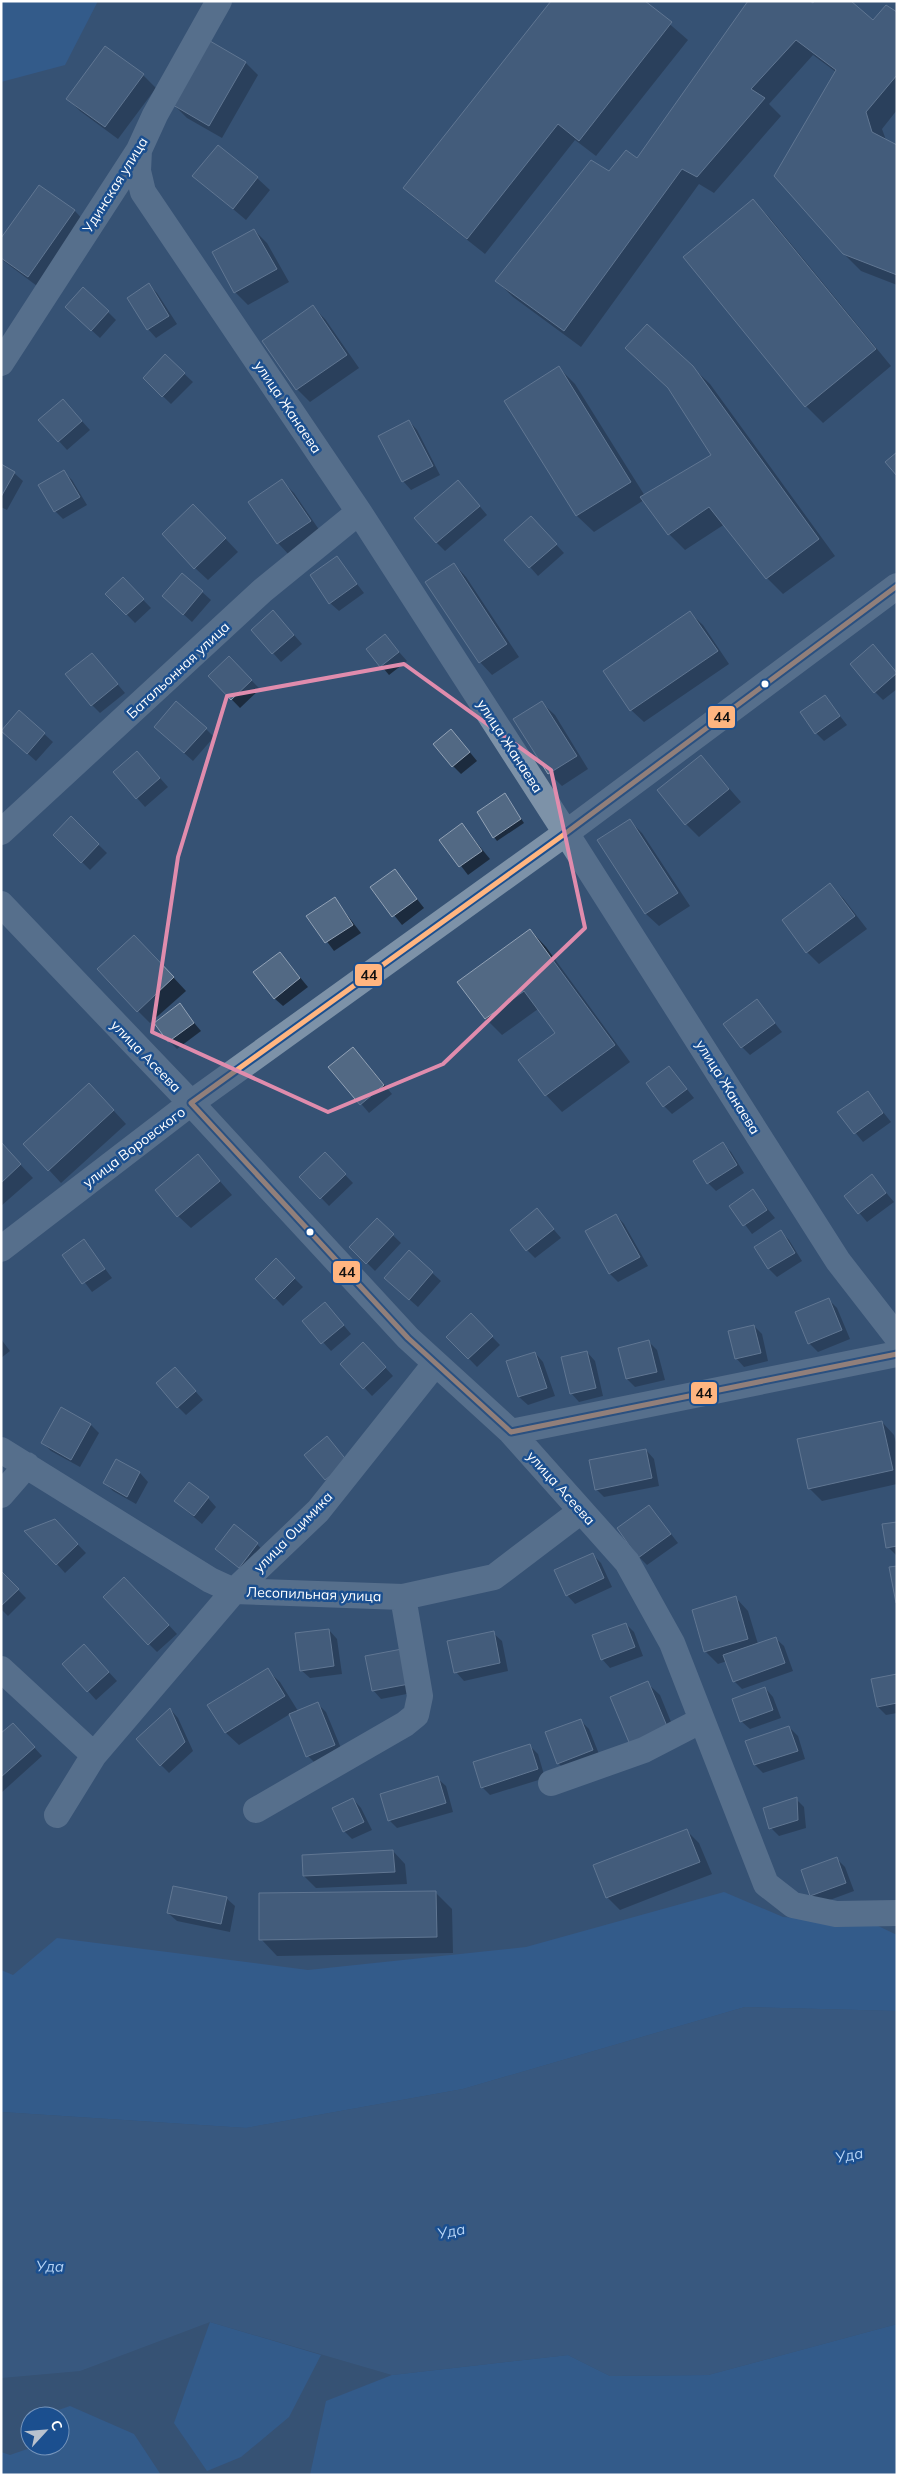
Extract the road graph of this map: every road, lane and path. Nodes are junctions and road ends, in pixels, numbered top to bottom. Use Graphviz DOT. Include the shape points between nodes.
graph roads {
  1 [pos="219,1"];
  2 [pos="139,150"];
  3 [pos="1,363"];
  4 [pos="359,512"];
  5 [pos="897,586"];
  6 [pos="1,832"];
  7 [pos="566,833"];
  8 [pos="1,904"];
  9 [pos="191,1103"];
  10 [pos="1,1249"];
  11 [pos="897,1337"];
  12 [pos="897,1354"];
  13 [pos="434,1364"];
  14 [pos="511,1432"];
  15 [pos="1,1450"];
  16 [pos="27,1465"];
  17 [pos="1,1495"];
  18 [pos="581,1510"];
  19 [pos="234,1591"];
  20 [pos="403,1597"];
  21 [pos="1,1669"];
  22 [pos="702,1720"];
  23 [pos="94,1755"];
  24 [pos="551,1783"];
  25 [pos="256,1810"];
  26 [pos="57,1814"];
  27 [pos="897,1913"];
  1 -- 2 [label="street, Удинская улица"];
  2 -- 3 [label="street, Удинская улица"];
  2 -- 4 [label="street, улица Жанаева" via="138,171 143,192"];
  4 -- 6 [label="street, Батальонная улица" via="262,591"];
  4 -- 7 [label="street, улица Жанаева"];
  5 -- 7 [label="street, улица Воровского"];
  7 -- 9 [label="street, улица Воровского"];
  7 -- 11 [label="street, улица Жанаева" via="838,1261"];
  8 -- 9 [label="street, улица Асеева"];
  9 -- 10 [label="street, улица Воровского"];
  9 -- 13 [label="street, улица Асеева"];
  12 -- 14 [label="street"];
  13 -- 14 [label="street, улица Асеева"];
  13 -- 19 [label="street, улица Оцимика" via="318,1511"];
  14 -- 18 [label="street, улица Асеева"];
  15 -- 16 [label="street, Лесопильная улица"];
  16 -- 17 [label="street"];
  16 -- 19 [label="street, Лесопильная улица" via="210,1580"];
  18 -- 20 [label="street, Лесопильная улица" via="494,1577"];
  18 -- 22 [label="street, улица Асеева" via="627,1562 672,1643"];
  19 -- 20 [label="street, Лесопильная улица"];
  19 -- 23 [label="street, улица Оцимика"];
  20 -- 25 [label="street" via="420,1696 416,1715"];
  21 -- 23 [label="street"];
  22 -- 24 [label="street" via="644,1750"];
  22 -- 27 [label="street, улица Асеева" via="766,1884 793,1905 836,1914"];
  23 -- 26 [label="street, улица Оцимика"];
}
